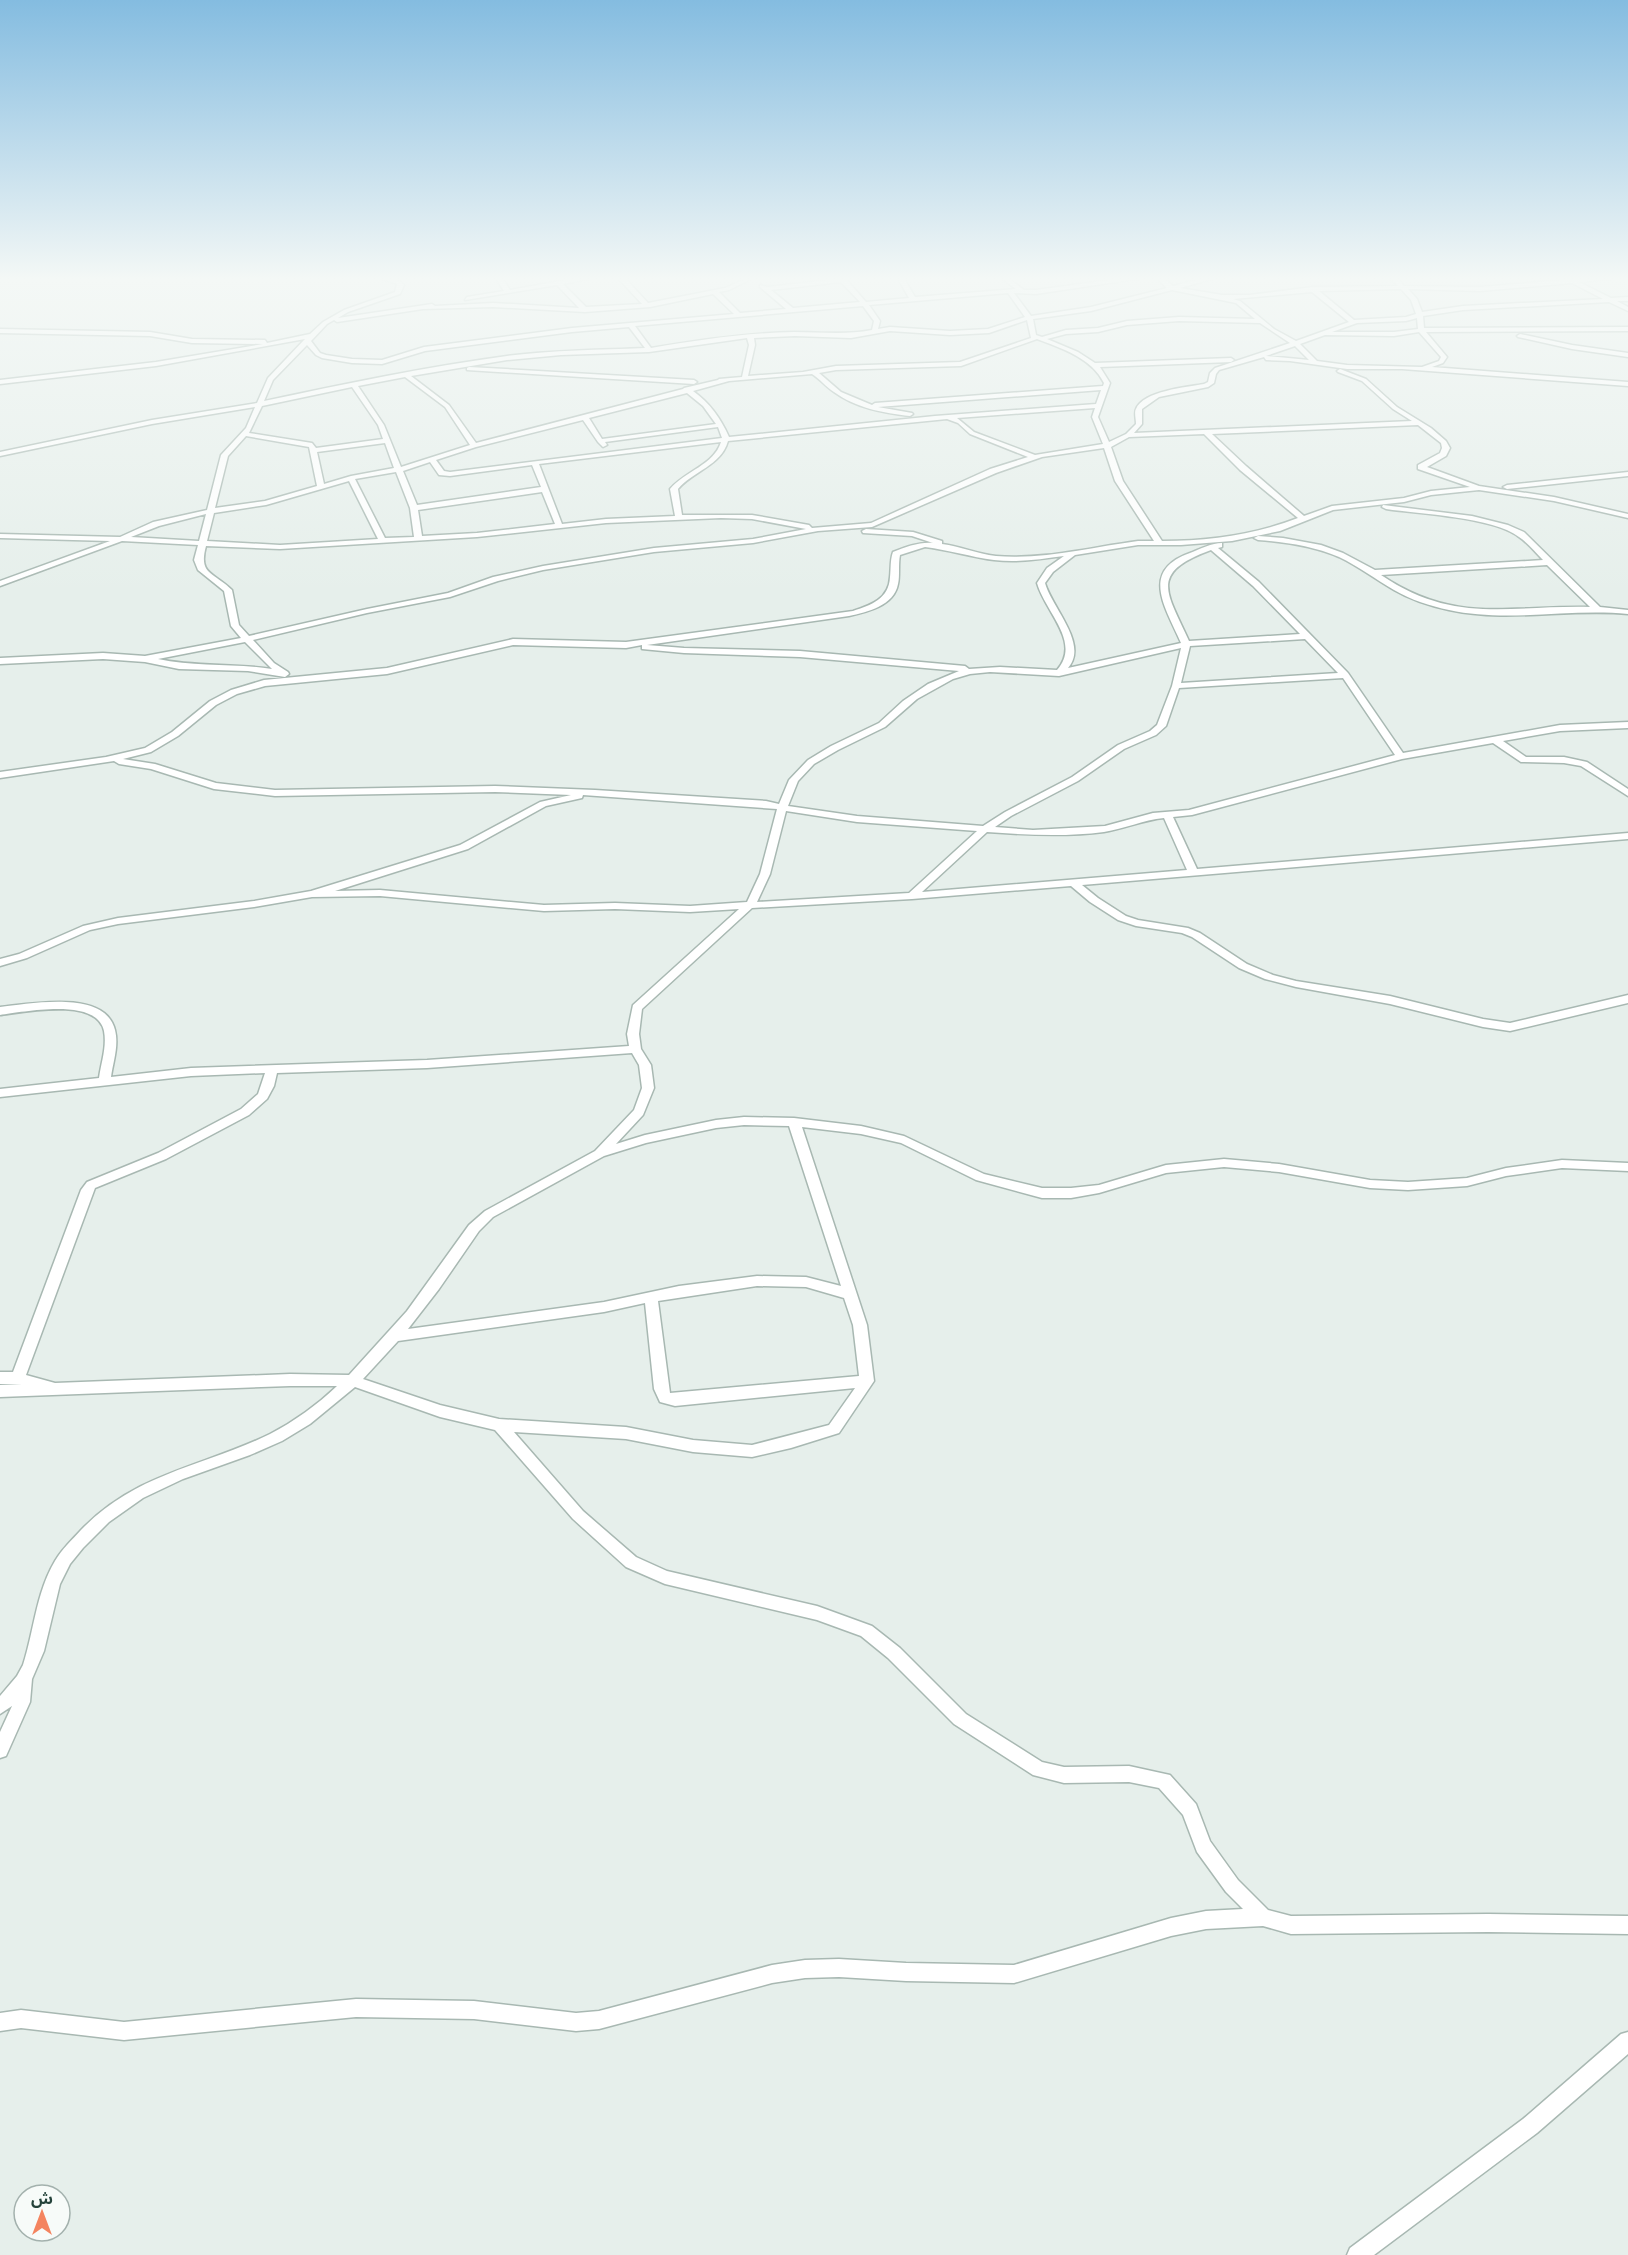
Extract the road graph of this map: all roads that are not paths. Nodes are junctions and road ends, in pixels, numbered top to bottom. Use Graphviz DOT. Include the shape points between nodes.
graph roads {
  1 [pos="269,382"];
  2 [pos="367,382"];
  3 [pos="416,382"];
  4 [pos="717,382"];
  5 [pos="827,382"];
  6 [pos="1106,382"];
  7 [pos="1211,382"];
  8 [pos="1366,382"];
  9 [pos="1604,382"];
  10 [pos="1628,384"];
  11 [pos="354,385"];
  12 [pos="1105,388"];
  13 [pos="686,389"];
  14 [pos="260,405"];
  15 [pos="866,405"];
  16 [pos="1097,406"];
  17 [pos="584,416"];
  18 [pos="946,417"];
  19 [pos="1421,423"];
  20 [pos="721,425"];
  21 [pos="1205,431"];
  22 [pos="244,434"];
  23 [pos="1128,435"];
  24 [pos="726,438"];
  25 [pos="387,441"];
  26 [pos="600,441"];
  27 [pos="474,446"];
  28 [pos="1107,446"];
  29 [pos="314,450"];
  30 [pos="608,453"];
  31 [pos="0,454"];
  32 [pos="1034,457"];
  33 [pos="430,459"];
  34 [pos="535,463"];
  35 [pos="398,469"];
  36 [pos="1628,474"];
  37 [pos="351,478"];
  38 [pos="321,487"];
  39 [pos="1479,488"];
  40 [pos="545,489"];
  41 [pos="1371,505"];
  42 [pos="414,508"];
  43 [pos="1591,508"];
  44 [pos="211,511"];
  45 [pos="1628,516"];
  46 [pos="1302,518"];
  47 [pos="678,519"];
  48 [pos="559,526"];
  49 [pos="1628,526"];
  50 [pos="818,529"];
  51 [pos="0,536"];
  52 [pos="1245,537"];
  53 [pos="418,538"];
  54 [pos="119,539"];
  55 [pos="1232,539"];
  56 [pos="1158,541"];
  57 [pos="383,542"];
  58 [pos="201,543"];
  59 [pos="946,547"];
  60 [pos="1212,547"];
  61 [pos="1075,552"];
  62 [pos="1550,562"];
  63 [pos="1373,573"];
  64 [pos="0,584"];
  65 [pos="1597,609"];
  66 [pos="1628,612"];
  67 [pos="1308,636"];
  68 [pos="248,639"];
  69 [pos="1186,644"];
  70 [pos="626,645"];
  71 [pos="145,659"];
  72 [pos="0,661"];
  73 [pos="980,669"];
  74 [pos="1058,673"];
  75 [pos="285,674"];
  76 [pos="1345,675"];
  77 [pos="315,679"];
  78 [pos="1176,686"];
  79 [pos="1628,725"];
  80 [pos="1494,739"];
  81 [pos="1401,756"];
  82 [pos="106,760"];
  83 [pos="0,775"];
  84 [pos="595,793"];
  85 [pos="1628,793"];
  86 [pos="782,806"];
  87 [pos="1167,815"];
  88 [pos="986,830"];
  89 [pos="1628,836"];
  90 [pos="1194,873"];
  91 [pos="1074,883"];
  92 [pos="312,894"];
  93 [pos="912,896"];
  94 [pos="751,904"];
  95 [pos="0,963"];
  96 [pos="1628,999"];
  97 [pos="0,1011"];
  98 [pos="635,1049"];
  99 [pos="272,1068"];
  100 [pos="104,1082"];
  101 [pos="0,1093"];
  102 [pos="794,1122"];
  103 [pos="599,1154"];
  104 [pos="1628,1167"];
  105 [pos="850,1294"];
  106 [pos="651,1296"];
  107 [pos="394,1336"];
  108 [pos="0,1377"];
  109 [pos="18,1378"];
  110 [pos="352,1381"];
  111 [pos="867,1381"];
  112 [pos="56,1389"];
  113 [pos="0,1391"];
  114 [pos="499,1425"];
  115 [pos="25,1681"];
  116 [pos="0,1706"];
  117 [pos="0,1750"];
  118 [pos="1263,1917"];
  119 [pos="1628,1925"];
  120 [pos="0,2022"];
  121 [pos="1628,2041"];
  122 [pos="1357,2255"];
  1 -- 14 [label="street"];
  2 -- 11 [label="street"];
  3 -- 27 [label="street" via="447,406"];
  4 -- 13 [label="street"];
  5 -- 15 [label="street"];
  6 -- 12 [label="street"];
  7 -- 23 [label="street" via="1150,398 1139,410 1139,424"];
  8 -- 19 [label="street" via="1395,408"];
  9 -- 10 [label="street"];
  11 -- 14 [label="street"];
  11 -- 25 [label="street"];
  12 -- 15 [label="street"];
  12 -- 16 [label="street"];
  13 -- 17 [label="street"];
  13 -- 20 [label="street" via="705,403"];
  14 -- 22 [label="street"];
  14 -- 31 [label="street" via="152,422"];
  15 -- 18 [label="street" via="896,413"];
  16 -- 18 [label="street"];
  16 -- 28 [label="street" via="1095,417"];
  17 -- 26 [label="street"];
  17 -- 27 [label="street"];
  18 -- 24 [label="street"];
  18 -- 32 [label="street" via="960,422 972,433"];
  19 -- 21 [label="street"];
  19 -- 39 [label="street" via="1446,448 1421,467"];
  20 -- 24 [label="street"];
  20 -- 26 [label="street"];
  21 -- 23 [label="street"];
  21 -- 46 [label="street"];
  22 -- 29 [label="street" via="307,442"];
  22 -- 44 [label="street" via="225,456"];
  23 -- 28 [label="street"];
  24 -- 30 [label="street"];
  24 -- 47 [label="street" via="721,453 674,489"];
  25 -- 29 [label="street"];
  25 -- 35 [label="street"];
  26 -- 30 [label="street"];
  27 -- 33 [label="street"];
  28 -- 32 [label="street"];
  28 -- 56 [label="street" via="1119,481"];
  29 -- 38 [label="street"];
  30 -- 34 [label="street"];
  32 -- 50 [label="street" via="924,500 884,522"];
  33 -- 34 [label="street" via="441,472 450,474"];
  33 -- 35 [label="street"];
  34 -- 40 [label="street"];
  35 -- 37 [label="street"];
  35 -- 42 [label="street"];
  36 -- 39 [label="street"];
  37 -- 38 [label="street"];
  37 -- 57 [label="street"];
  38 -- 44 [label="street" via="266,503"];
  39 -- 41 [label="street"];
  39 -- 43 [label="street"];
  40 -- 42 [label="street"];
  40 -- 48 [label="street"];
  41 -- 46 [label="street" via="1332,508"];
  41 -- 62 [label="street" via="1494,523 1521,534"];
  42 -- 53 [label="street"];
  43 -- 45 [label="street"];
  43 -- 49 [label="street"];
  44 -- 54 [label="street" via="156,524"];
  44 -- 58 [label="street"];
  46 -- 52 [label="street"];
  47 -- 48 [label="street"];
  47 -- 50 [label="street" via="744,517"];
  48 -- 53 [label="street"];
  50 -- 59 [label="street" via="913,534"];
  50 -- 68 [label="street" via="543,568 450,595"];
  51 -- 54 [label="street"];
  52 -- 55 [label="street"];
  52 -- 63 [label="street" via="1308,543 1352,560"];
  53 -- 57 [label="street"];
  54 -- 58 [label="street"];
  54 -- 64 [label="street"];
  55 -- 56 [label="street"];
  55 -- 60 [label="street"];
  56 -- 61 [label="street"];
  57 -- 58 [label="street" via="280,547"];
  58 -- 68 [label="street" via="198,560 202,570 228,590 235,626"];
  59 -- 61 [label="street" via="997,558"];
  59 -- 70 [label="street" via="925,545 896,554 890,594 862,610"];
  60 -- 67 [label="street"];
  60 -- 69 [label="street" via="1171,567 1163,581 1165,597"];
  61 -- 74 [label="street" via="1050,570 1041,583 1071,646 1071,658"];
  62 -- 63 [label="street"];
  62 -- 65 [label="street"];
  63 -- 65 [label="street" via="1418,599 1452,609 1526,613"];
  65 -- 66 [label="street"];
  67 -- 69 [label="street"];
  67 -- 76 [label="street"];
  68 -- 71 [label="street"];
  68 -- 75 [label="street" via="271,665"];
  69 -- 74 [label="street"];
  69 -- 78 [label="street"];
  70 -- 73 [label="street"];
  70 -- 77 [label="street" via="513,642 387,671"];
  71 -- 72 [label="street" via="90,656"];
  71 -- 75 [label="street" via="179,666 248,668"];
  73 -- 74 [label="street"];
  73 -- 86 [label="street" via="926,688 885,723 809,762 795,778"];
  75 -- 77 [label="street"];
  76 -- 78 [label="street"];
  76 -- 81 [label="street"];
  77 -- 82 [label="street" via="264,683 234,692 205,708 163,743"];
  78 -- 88 [label="street" via="1161,726 1153,734 1121,747 1096,766 1030,800"];
  79 -- 80 [label="street" via="1560,728"];
  80 -- 81 [label="street"];
  80 -- 85 [label="street" via="1524,760 1584,764"];
  81 -- 87 [label="street" via="1188,813"];
  82 -- 83 [label="street"];
  82 -- 84 [label="street" via="152,766 214,786 274,793 495,789"];
  84 -- 86 [label="street"];
  84 -- 92 [label="street" via="543,804 464,847"];
  86 -- 88 [label="street" via="857,819"];
  86 -- 94 [label="street" via="769,866"];
  87 -- 88 [label="street" via="1074,832"];
  87 -- 90 [label="street"];
  88 -- 93 [label="street"];
  89 -- 90 [label="street"];
  90 -- 91 [label="street"];
  91 -- 93 [label="street"];
  91 -- 96 [label="street" via="1122,918 1184,930 1243,966 1296,984 1510,1027"];
  92 -- 94 [label="street" via="380,893 544,908 690,909"];
  92 -- 95 [label="street" via="118,921 87,928"];
  93 -- 94 [label="street"];
  94 -- 98 [label="street" via="637,1008"];
  97 -- 100 [label="street" via="74,1005 101,1016 109,1028 110,1040"];
  98 -- 99 [label="street" via="427,1064"];
  98 -- 103 [label="street" via="648,1077 645,1100 639,1113"];
  99 -- 100 [label="street"];
  99 -- 109 [label="street" via="262,1096 245,1112 162,1156 91,1185"];
  100 -- 101 [label="street"];
  102 -- 103 [label="street" via="716,1124 645,1139"];
  102 -- 104 [label="street" via="904,1140 980,1177 1042,1193 1099,1189 1166,1169 1224,1162 1408,1186 1467,1182 1562,1164"];
  102 -- 105 [label="street"];
  103 -- 107 [label="street" via="489,1214 474,1228"];
  105 -- 106 [label="street" via="806,1282 757,1281"];
  105 -- 111 [label="street" via="860,1325"];
  106 -- 107 [label="street" via="604,1307"];
  106 -- 111 [label="street" via="664,1398"];
  107 -- 110 [label="street"];
  108 -- 109 [label="street"];
  109 -- 112 [label="street"];
  110 -- 112 [label="street"];
  110 -- 114 [label="street" via="440,1411"];
  110 -- 115 [label="street" via="313,1416 277,1437 145,1489 95,1526 66,1558 52,1583"];
  111 -- 114 [label="street" via="834,1429 752,1450 693,1446 626,1433"];
  112 -- 113 [label="street"];
  114 -- 118 [label="street" via="578,1515 631,1562 665,1577 817,1613 866,1630 960,1719 1040,1769 1064,1775 1129,1774 1164,1781 1190,1810 1203,1846 1232,1886"];
  115 -- 116 [label="street"];
  115 -- 117 [label="street" via="22,1702"];
  118 -- 119 [label="street" via="1291,1925"];
  118 -- 120 [label="street" via="1206,1920 1171,1927 1014,1974 839,1968 783,1973 599,2020 576,2022 474,2010 356,2008 124,2031 21,2019"];
  121 -- 122 [label="street" via="1584,2084"];
}
